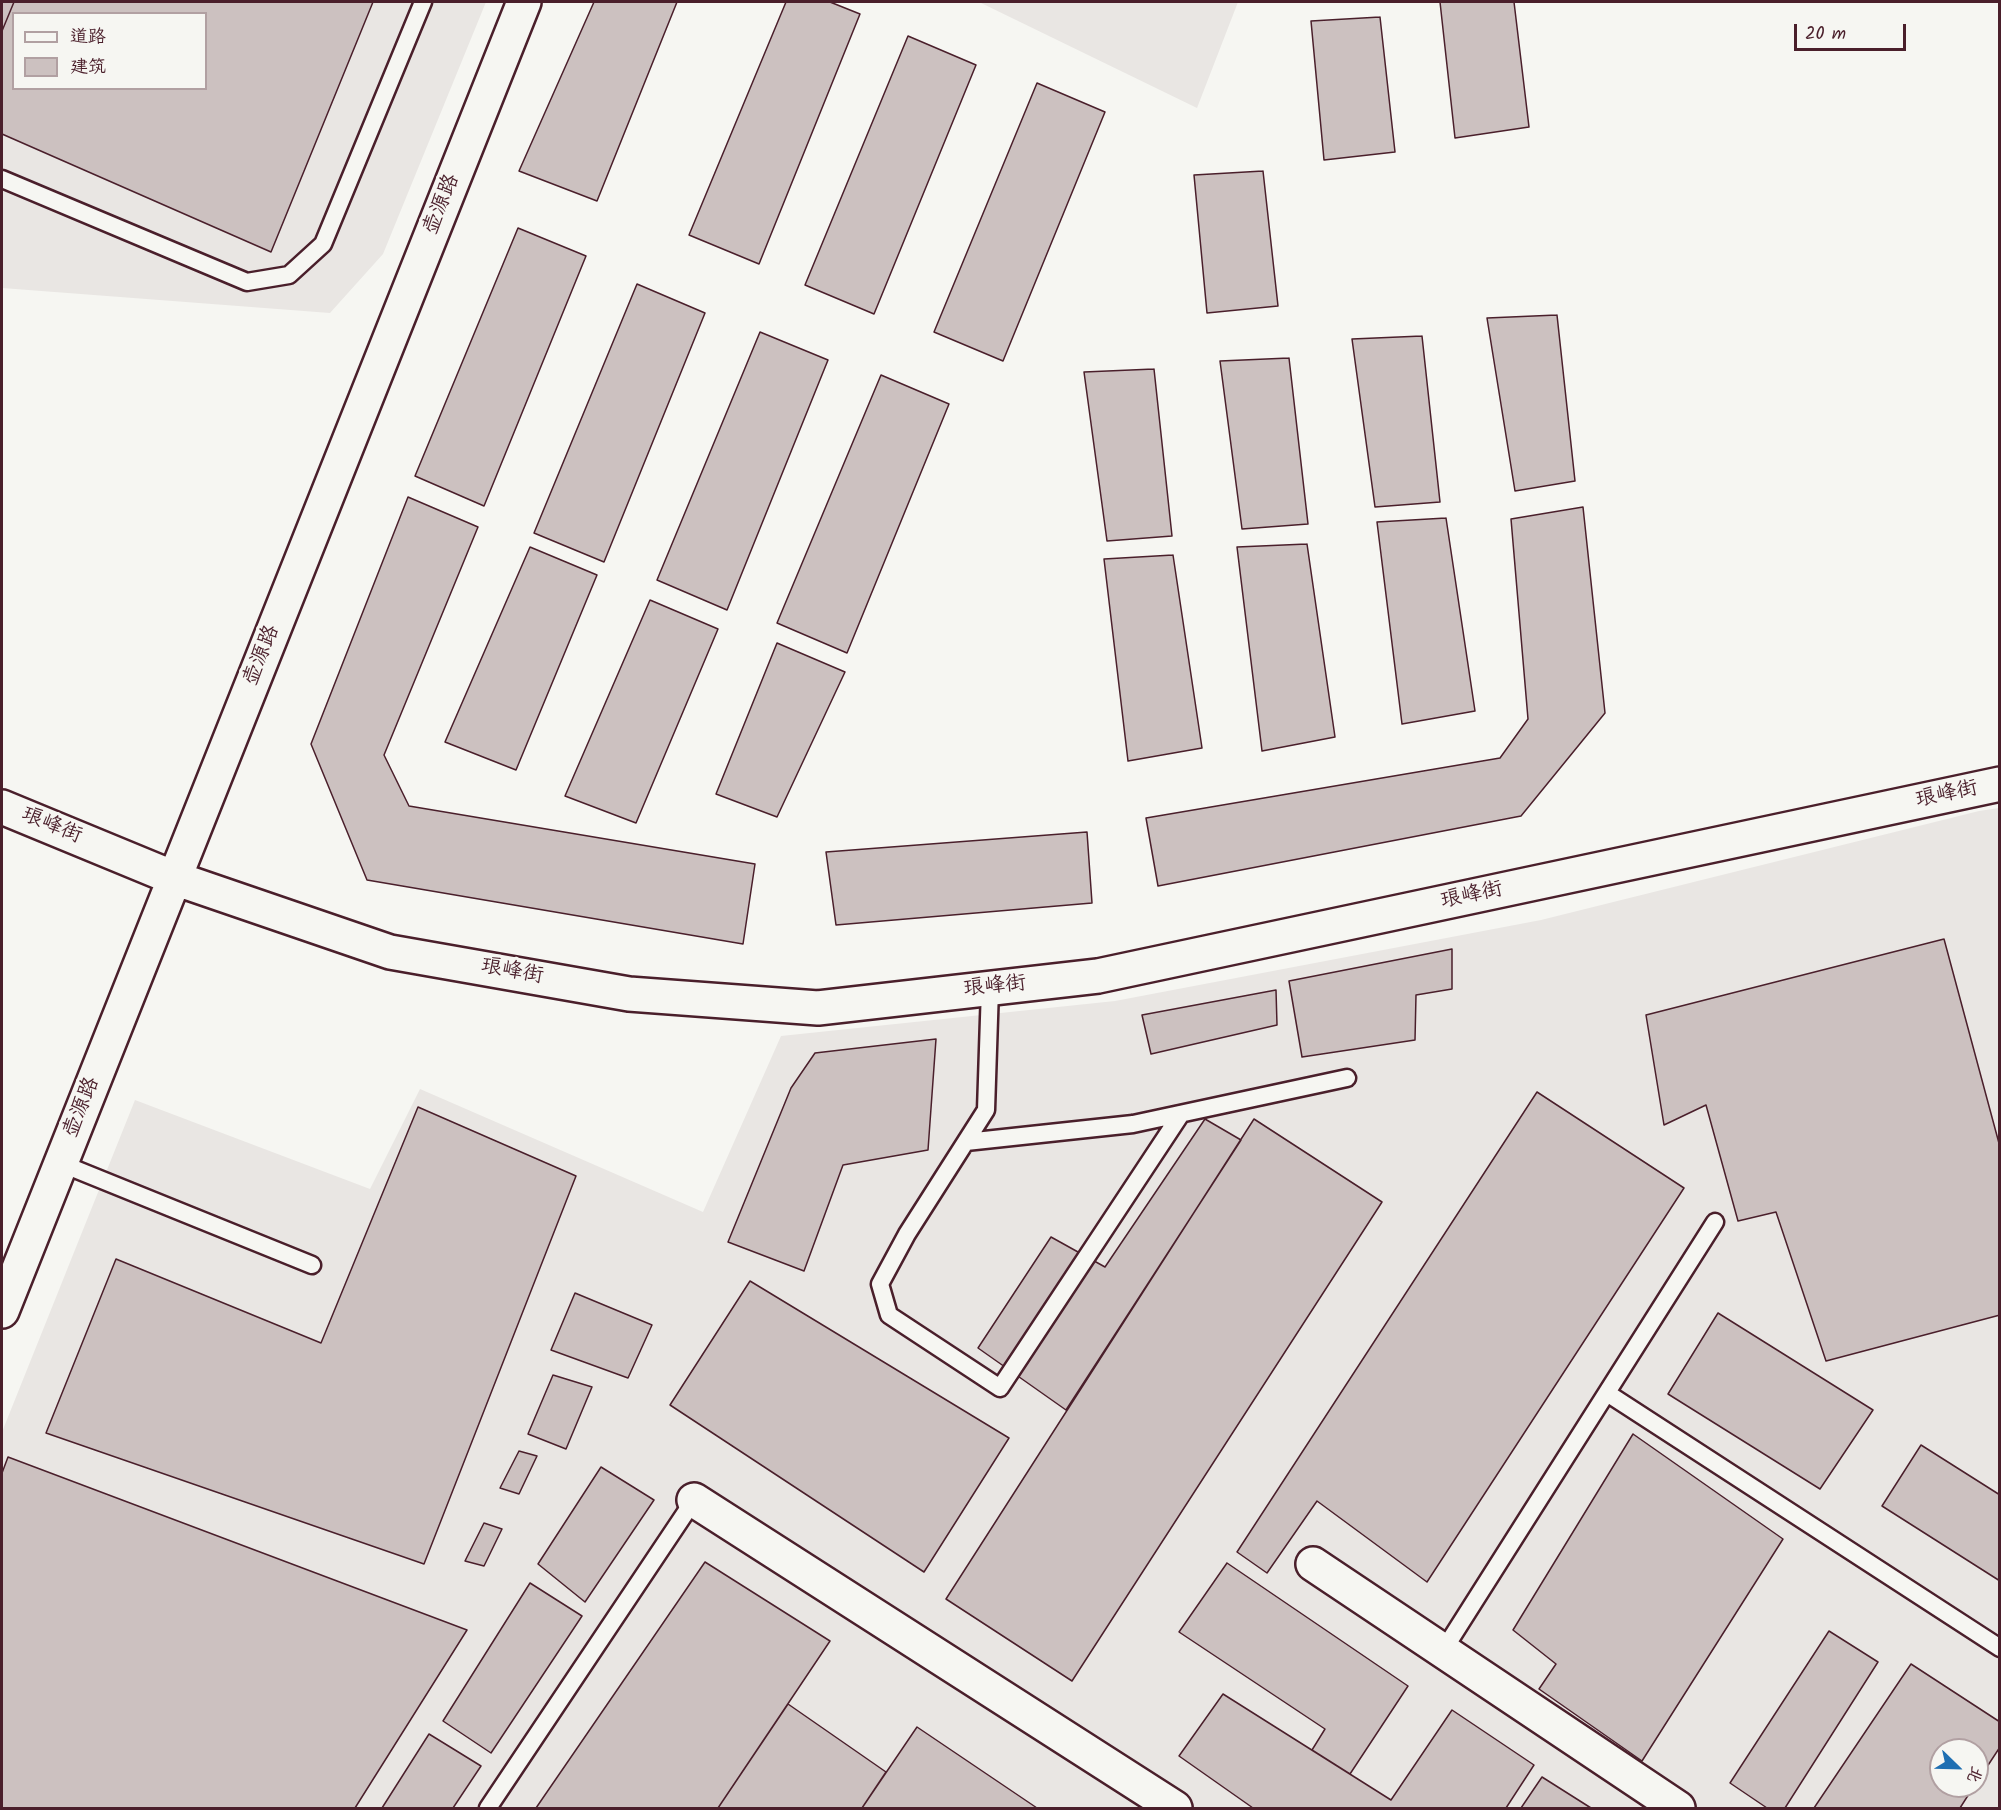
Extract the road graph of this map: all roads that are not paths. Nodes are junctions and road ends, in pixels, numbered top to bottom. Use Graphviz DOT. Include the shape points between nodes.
graph roads {
  1 [pos="423,2"];
  2 [pos="524,2"];
  3 [pos="2,179"];
  4 [pos="2000,784"];
  5 [pos="2,807"];
  6 [pos="174,878"];
  7 [pos="990,988"];
  8 [pos="1347,1078"];
  9 [pos="1181,1114"];
  10 [pos="966,1142"];
  11 [pos="60,1163"];
  12 [pos="1715,1222"];
  13 [pos="312,1265"];
  14 [pos="2,1311"];
  15 [pos="1607,1393"];
  16 [pos="694,1500"];
  17 [pos="1313,1564"];
  18 [pos="2000,1648"];
  19 [pos="1443,1651"];
  20 [pos="488,1809"];
  21 [pos="1175,1809"];
  22 [pos="1678,1809"];
  1 -- 3 [label="lane" via="323,244 289,275 247,282"];
  2 -- 6 [label="street, 壶源路"];
  4 -- 7 [label="street, 琅峰街" via="1098,976"];
  5 -- 6 [label="street, 琅峰街"];
  6 -- 7 [label="street, 琅峰街" via="390,952 629,994 818,1008"];
  6 -- 11 [label="street, 壶源路"];
  7 -- 10 [label="lane" via="986,1110"];
  8 -- 9 [label="lane"];
  9 -- 10 [label="lane" via="1133,1124"];
  9 -- 10 [label="lane" via="1000,1388 889,1315 880,1284"];
  11 -- 13 [label="lane"];
  11 -- 14 [label="street, 壶源路"];
  12 -- 15 [label="lane"];
  15 -- 18 [label="lane"];
  15 -- 19 [label="lane"];
  16 -- 20 [label="lane"];
  16 -- 21 [label="street"];
  17 -- 19 [label="street"];
  19 -- 22 [label="street"];
}
